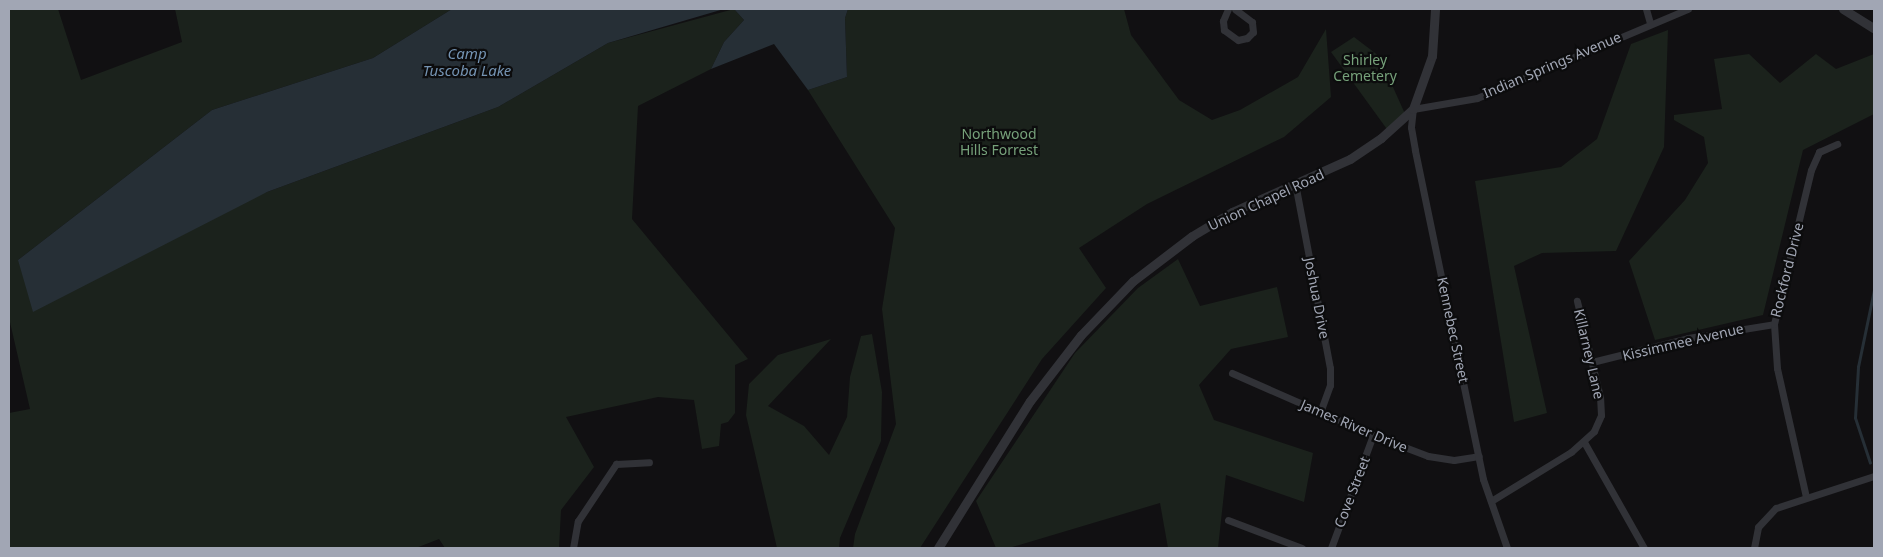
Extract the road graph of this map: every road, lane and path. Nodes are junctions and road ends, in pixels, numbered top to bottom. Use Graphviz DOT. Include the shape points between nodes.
graph roads {
  1 [pos="1228,9"];
  2 [pos="1235,9"];
  3 [pos="1435,9"];
  4 [pos="1646,9"];
  5 [pos="1688,9"];
  6 [pos="1843,9"];
  7 [pos="1650,23"];
  8 [pos="1874,28"];
  9 [pos="1413,109"];
  10 [pos="1837,144"];
  11 [pos="1295,183"];
  12 [pos="1577,301"];
  13 [pos="1774,324"];
  14 [pos="1592,362"];
  15 [pos="1232,373"];
  16 [pos="1320,412"];
  17 [pos="1373,436"];
  18 [pos="1584,442"];
  19 [pos="1479,456"];
  20 [pos="649,462"];
  21 [pos="1874,476"];
  22 [pos="1806,497"];
  23 [pos="1490,501"];
  24 [pos="1228,520"];
  25 [pos="573,548"];
  26 [pos="938,548"];
  27 [pos="1302,548"];
  28 [pos="1331,548"];
  29 [pos="1507,548"];
  30 [pos="1644,548"];
  31 [pos="1754,548"];
  1 -- 2 [label="street" via="1223,21 1224,30 1238,40 1247,38 1253,32 1252,22"];
  3 -- 9 [label="street, Union Chapel Road" via="1432,56"];
  4 -- 7 [label="street"];
  5 -- 7 [label="street, Indian Springs Avenue"];
  6 -- 8 [label="street"];
  7 -- 9 [label="street, Indian Springs Avenue" via="1477,98"];
  9 -- 11 [label="street, Union Chapel Road" via="1381,138 1350,159"];
  9 -- 19 [label="street, Kennebec Street" via="1411,127 1417,159"];
  10 -- 13 [label="street, Rockford Drive" via="1819,152 1811,170"];
  11 -- 16 [label="street, Joshua Drive" via="1330,368 1330,385"];
  11 -- 26 [label="street, Union Chapel Road" via="1232,212 1192,236 1133,281 1106,307 1030,402"];
  12 -- 14 [label="street, Killarney Lane"];
  13 -- 14 [label="street, Kissimmee Avenue" via="1688,338"];
  13 -- 22 [label="street, Rockford Drive" via="1777,368"];
  14 -- 18 [label="street, Killarney Lane" via="1601,415 1594,431"];
  15 -- 16 [label="street, James River Drive"];
  16 -- 17 [label="street, James River Drive"];
  17 -- 19 [label="street, James River Drive" via="1446,460"];
  17 -- 28 [label="street, Cove Street"];
  18 -- 23 [label="street, Killarney Lane"];
  18 -- 30 [label="street"];
  19 -- 23 [label="street, Kennebec Street"];
  20 -- 25 [label="street" via="616,464 578,521"];
  21 -- 22 [label="street"];
  22 -- 31 [label="street" via="1769,513 1758,528"];
  23 -- 29 [label="street, Kennebec Street"];
  24 -- 27 [label="street"];
}
